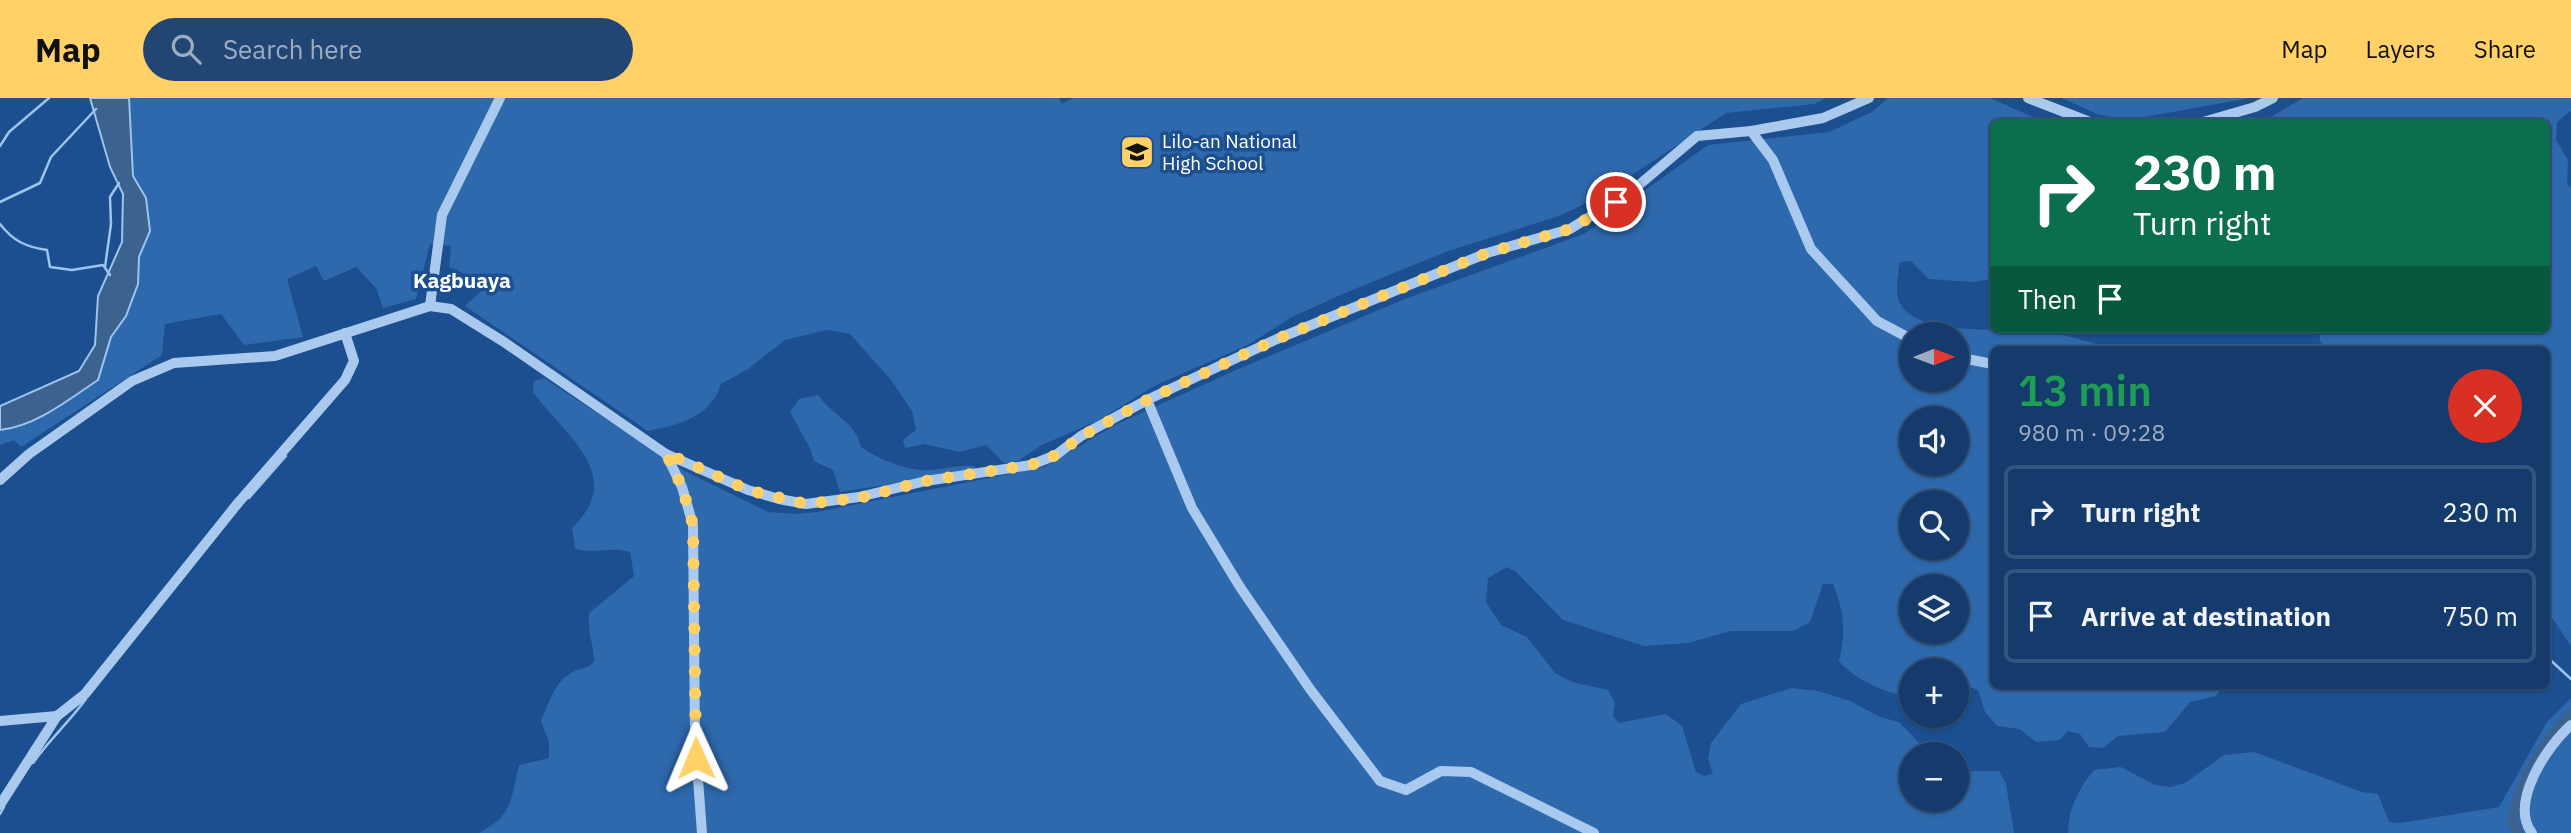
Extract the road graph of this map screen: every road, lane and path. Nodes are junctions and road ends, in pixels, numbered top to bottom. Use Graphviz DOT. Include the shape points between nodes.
graph roads {
  1 [pos="500,98"];
  2 [pos="1869,98"];
  3 [pos="2028,98"];
  4 [pos="2273,98"];
  5 [pos="2082,119"];
  6 [pos="2213,119"];
  7 [pos="1751,131"];
  8 [pos="430,306"];
  9 [pos="345,333"];
  10 [pos="1899,333"];
  11 [pos="1969,359"];
  12 [pos="1990,363"];
  13 [pos="1147,400"];
  14 [pos="666,453"];
  15 [pos="0,480"];
  16 [pos="57,716"];
  17 [pos="0,721"];
  18 [pos="2571,725"];
  19 [pos="0,805"];
  20 [pos="702,833"];
  21 [pos="1594,833"];
  22 [pos="2532,833"];
  1 -- 8 [label="street" via="442,215"];
  2 -- 7 [label="street" via="1823,118"];
  3 -- 5 [label="street"];
  4 -- 6 [label="street"];
  7 -- 10 [label="street" via="1773,160 1811,249 1877,321"];
  7 -- 13 [label="street" via="1697,136 1633,190 1570,229 1487,253 1277,339"];
  8 -- 9 [label="street"];
  8 -- 14 [label="street" via="451,309 504,342"];
  9 -- 15 [label="street" via="275,356 174,363 132,381"];
  9 -- 16 [label="street" via="354,361 345,380 238,503 85,694"];
  11 -- 12 [label="street"];
  13 -- 14 [label="street" via="1031,465 806,504 748,490"];
  13 -- 21 [label="street" via="1192,508 1240,587 1380,781 1406,790 1441,771 1471,772"];
  14 -- 20 [label="street" via="693,525 695,738"];
  16 -- 17 [label="street"];
  16 -- 19 [label="street"];
  18 -- 22 [label="street" via="2537,772 2525,802 2526,824"];
}
